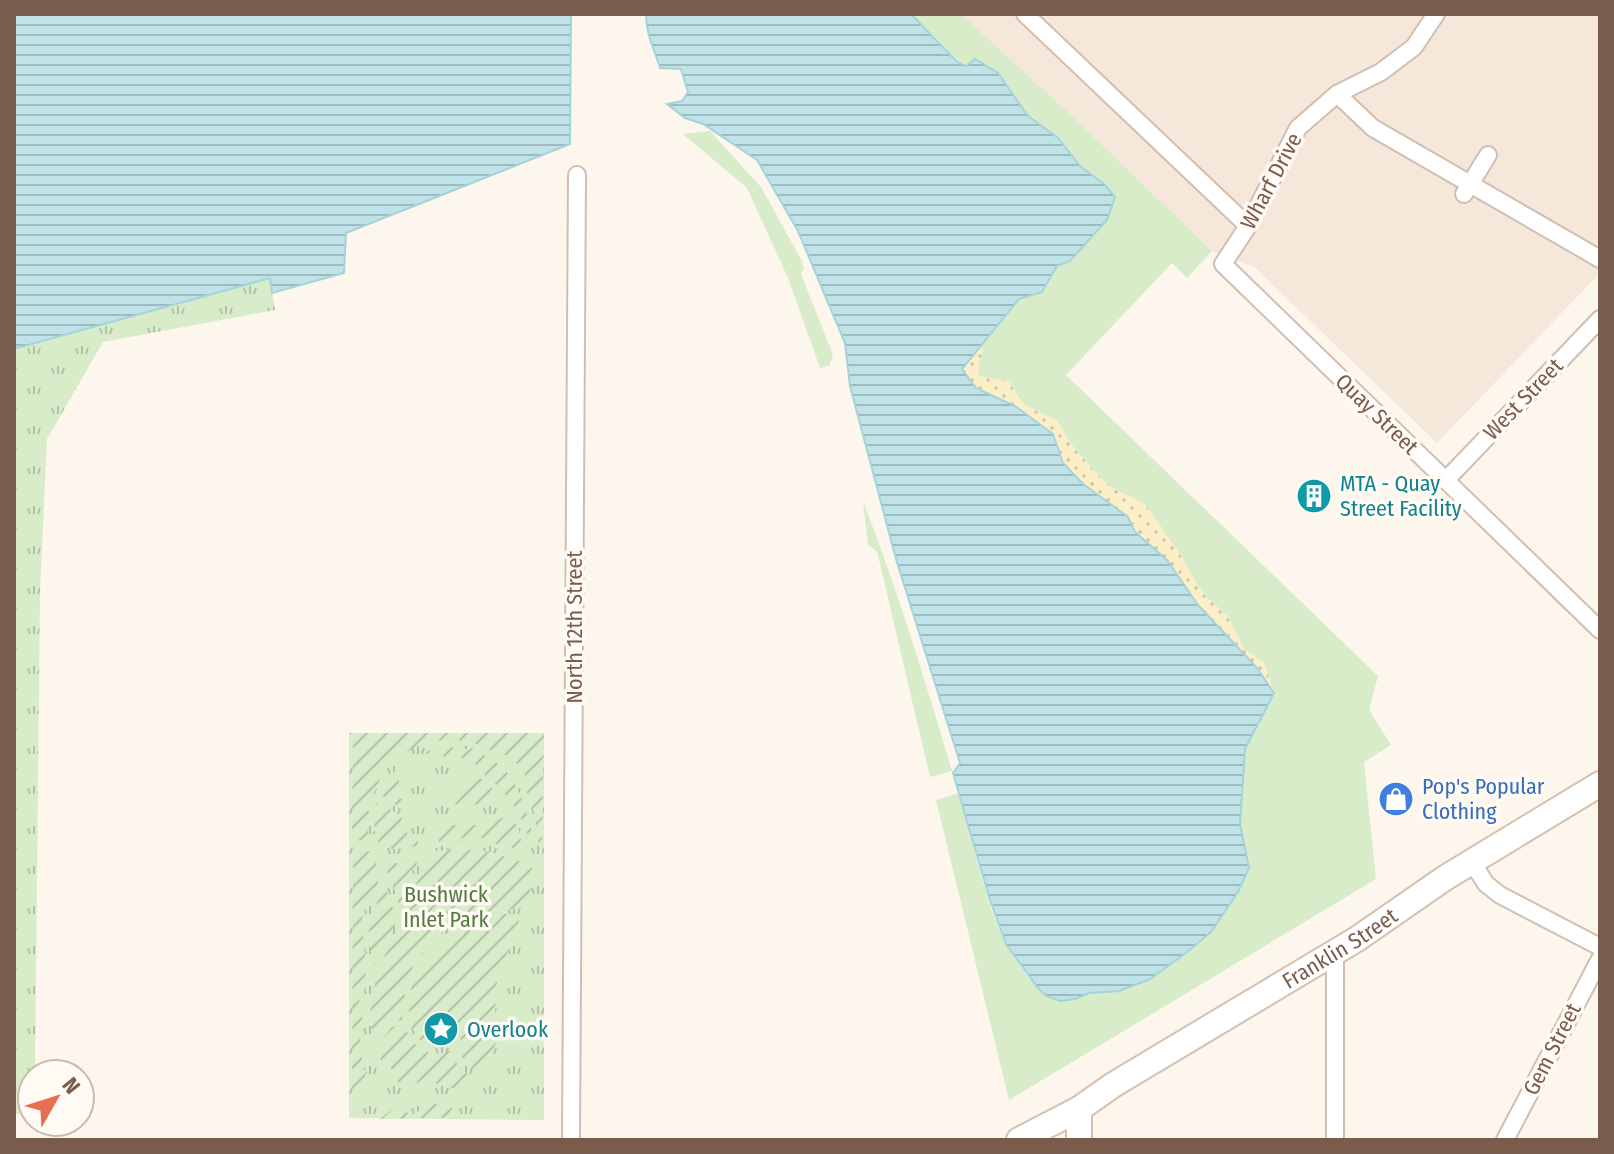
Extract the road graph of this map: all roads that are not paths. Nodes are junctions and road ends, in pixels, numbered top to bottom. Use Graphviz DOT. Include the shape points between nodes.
graph roads {
  1 [pos="1025,14"];
  2 [pos="1436,14"];
  3 [pos="1337,94"];
  4 [pos="1488,155"];
  5 [pos="577,175"];
  6 [pos="1467,189"];
  7 [pos="1248,226"];
  8 [pos="1600,259"];
  9 [pos="1223,264"];
  10 [pos="1600,319"];
  11 [pos="1446,480"];
  12 [pos="1600,630"];
  13 [pos="1600,784"];
  14 [pos="1472,862"];
  15 [pos="1600,947"];
  16 [pos="1335,952"];
  17 [pos="1600,959"];
  18 [pos="1079,1109"];
  19 [pos="571,1140"];
  20 [pos="1019,1140"];
  21 [pos="1079,1140"];
  22 [pos="1335,1140"];
  23 [pos="1505,1140"];
  1 -- 7 [label="street"];
  2 -- 3 [label="street, Wharf Drive" via="1414,47 1381,72"];
  3 -- 6 [label="street" via="1373,128"];
  3 -- 7 [label="street, Wharf Drive" via="1298,128"];
  4 -- 6 [label="street"];
  5 -- 19 [label="street, North 12th Street"];
  6 -- 8 [label="street"];
  7 -- 9 [label="street, Wharf Drive"];
  9 -- 11 [label="street, Quay Street"];
  10 -- 11 [label="street, West Street"];
  11 -- 12 [label="street, Quay Street"];
  13 -- 14 [label="main road, Franklin Street"];
  14 -- 15 [label="street" via="1500,895"];
  14 -- 16 [label="main road, Franklin Street"];
  16 -- 18 [label="main road, Franklin Street"];
  16 -- 22 [label="street"];
  17 -- 23 [label="street, Gem Street"];
  18 -- 20 [label="main road, Franklin Street"];
  18 -- 21 [label="main road"];
}
